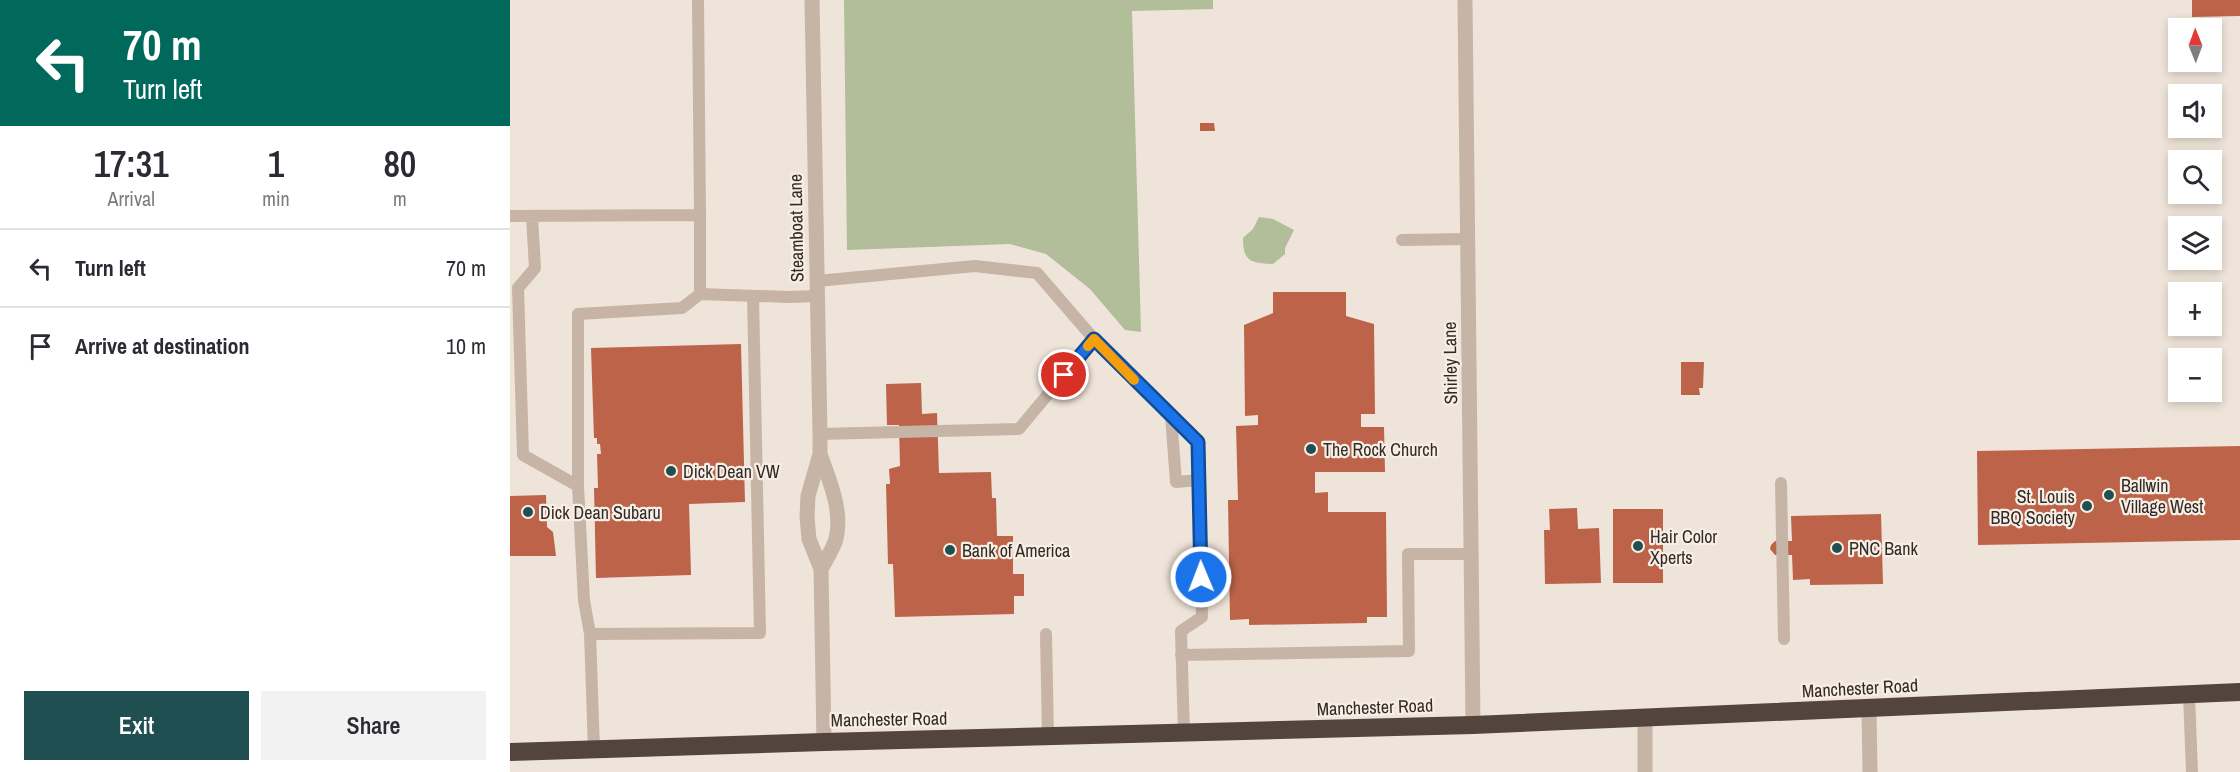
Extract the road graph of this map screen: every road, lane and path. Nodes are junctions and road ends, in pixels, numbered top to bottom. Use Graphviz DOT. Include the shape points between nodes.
graph roads {
  1 [pos="698,0"];
  2 [pos="812,0"];
  3 [pos="1466,0"];
  4 [pos="700,215"];
  5 [pos="510,216"];
  6 [pos="532,216"];
  7 [pos="1468,239"];
  8 [pos="1402,240"];
  9 [pos="817,289"];
  10 [pos="700,294"];
  11 [pos="753,296"];
  12 [pos="1094,339"];
  13 [pos="1171,416"];
  14 [pos="820,434"];
  15 [pos="820,454"];
  16 [pos="1781,483"];
  17 [pos="1200,484"];
  18 [pos="578,486"];
  19 [pos="1471,554"];
  20 [pos="821,569"];
  21 [pos="590,634"];
  22 [pos="1046,634"];
  23 [pos="1784,639"];
  24 [pos="1181,655"];
  25 [pos="2240,692"];
  26 [pos="2188,694"];
  27 [pos="1869,709"];
  28 [pos="1645,719"];
  29 [pos="1473,725"];
  30 [pos="1184,734"];
  31 [pos="1048,737"];
  32 [pos="824,742"];
  33 [pos="594,749"];
  34 [pos="510,752"];
  35 [pos="1646,772"];
  36 [pos="1870,772"];
  37 [pos="2192,772"];
  1 -- 4 [label="lane"];
  2 -- 9 [label="street, Steamboat Lane"];
  3 -- 7 [label="street, Shirley Lane"];
  4 -- 6 [label="lane"];
  4 -- 10 [label="lane"];
  5 -- 6 [label="lane"];
  6 -- 18 [label="lane" via="535,268 518,288 523,455"];
  7 -- 8 [label="lane"];
  7 -- 19 [label="street, Shirley Lane"];
  9 -- 11 [label="lane"];
  9 -- 12 [label="lane" via="975,266 1038,273"];
  9 -- 14 [label="street, Steamboat Lane"];
  10 -- 11 [label="lane"];
  10 -- 18 [label="lane" via="682,308 578,314"];
  11 -- 21 [label="lane" via="760,633"];
  12 -- 13 [label="lane"];
  12 -- 14 [label="lane" via="1019,429"];
  13 -- 17 [label="lane" via="1198,442"];
  13 -- 17 [label="lane" via="1176,482"];
  14 -- 15 [label="street, Steamboat Lane"];
  15 -- 20 [label="street, Steamboat Lane" via="808,496 807,517 809,539"];
  15 -- 20 [label="street, Steamboat Lane" via="837,514 836,539"];
  16 -- 23 [label="lane"];
  17 -- 24 [label="lane" via="1202,617 1181,631"];
  18 -- 21 [label="lane" via="584,600"];
  19 -- 24 [label="lane" via="1408,555 1409,651"];
  19 -- 29 [label="street, Shirley Lane"];
  20 -- 32 [label="street, Steamboat Lane"];
  21 -- 33 [label="lane"];
  22 -- 31 [label="lane"];
  24 -- 30 [label="lane"];
  25 -- 26 [label="highway, Manchester Road"];
  26 -- 27 [label="highway, Manchester Road"];
  26 -- 37 [label="lane"];
  27 -- 28 [label="highway, Manchester Road"];
  27 -- 36 [label="street"];
  28 -- 29 [label="highway, Manchester Road"];
  28 -- 35 [label="street"];
  29 -- 30 [label="highway, Manchester Road"];
  30 -- 31 [label="highway, Manchester Road"];
  31 -- 32 [label="highway, Manchester Road"];
  32 -- 33 [label="highway, Manchester Road"];
  33 -- 34 [label="highway, Manchester Road"];
}
